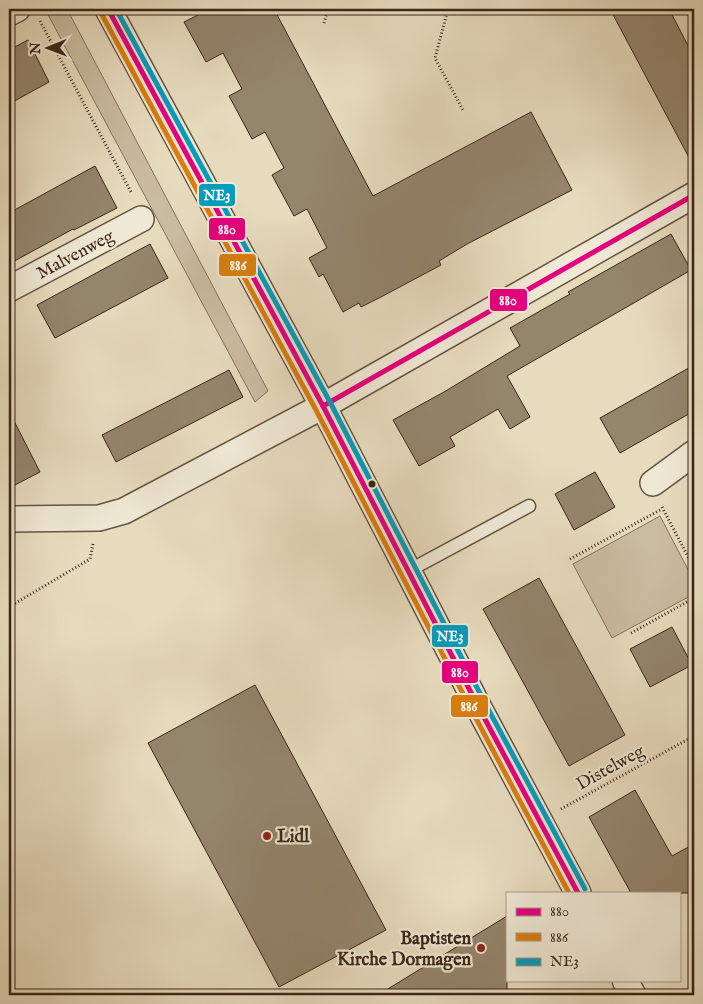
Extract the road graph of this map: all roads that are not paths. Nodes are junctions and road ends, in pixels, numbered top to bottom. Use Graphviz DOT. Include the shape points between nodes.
graph roads {
  1 [pos="108,9"];
  2 [pos="27,10"];
  3 [pos="9,13"];
  4 [pos="694,195"];
  5 [pos="141,219"];
  6 [pos="9,289"];
  7 [pos="323,406"];
  8 [pos="694,453"];
  9 [pos="653,483"];
  10 [pos="529,506"];
  11 [pos="9,519"];
  12 [pos="408,571"];
  13 [pos="577,892"];
  14 [pos="626,982"];
  15 [pos="633,995"];
  1 -- 7 [label="street"];
  2 -- 3 [label="street"];
  4 -- 7 [label="street"];
  5 -- 6 [label="street, Malvenweg"];
  7 -- 11 [label="street" via="124,511 99,518"];
  7 -- 12 [label="street"];
  8 -- 9 [label="street"];
  10 -- 12 [label="lane"];
  12 -- 13 [label="street"];
  14 -- 15 [label="street"];
}
